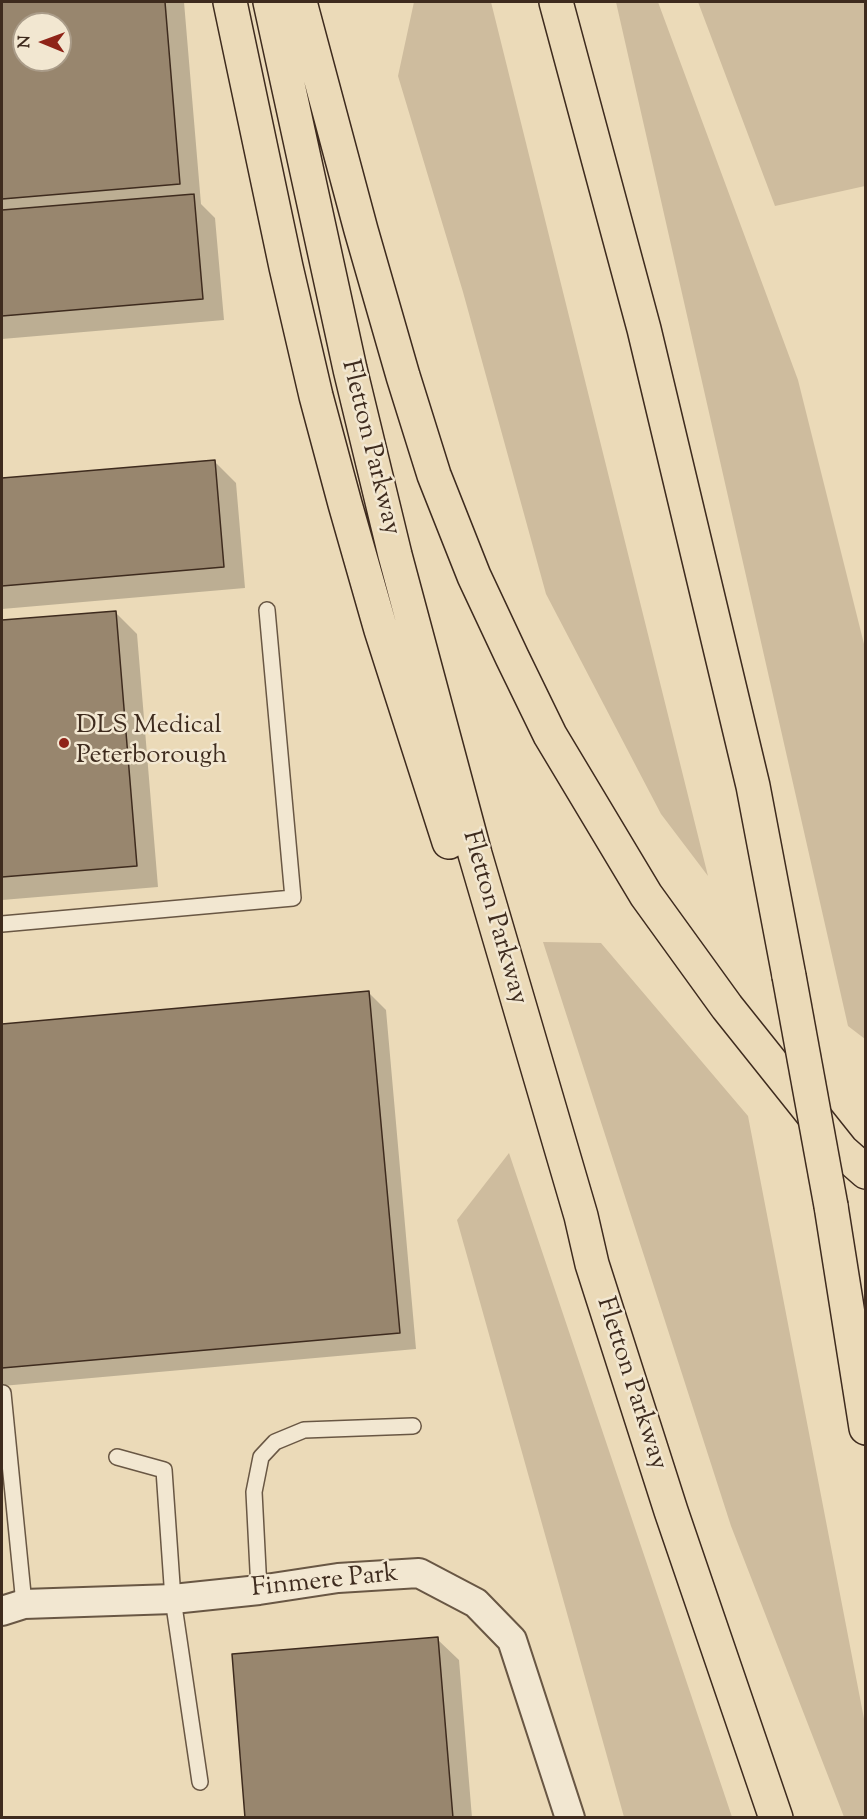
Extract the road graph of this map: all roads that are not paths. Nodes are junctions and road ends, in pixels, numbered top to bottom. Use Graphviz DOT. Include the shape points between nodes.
graph roads {
  1 [pos="230,2"];
  2 [pos="270,2"];
  3 [pos="300,2"];
  4 [pos="556,2"];
  5 [pos="267,610"];
  6 [pos="2,924"];
  7 [pos="866,1172"];
  8 [pos="592,1264"];
  9 [pos="3,1393"];
  10 [pos="413,1426"];
  11 [pos="866,1428"];
  12 [pos="117,1457"];
  13 [pos="6,1466"];
  14 [pos="259,1590"];
  15 [pos="173,1599"];
  16 [pos="13,1608"];
  17 [pos="200,1782"];
  18 [pos="570,1818"];
  19 [pos="776,1818"];
  1 -- 8 [label="highway" via="286,267 348,516 499,1001"];
  2 -- 8 [label="highway, Fletton Parkway" via="395,555"];
  3 -- 7 [label="highway" via="367,252 434,476 512,657 550,735 646,895 727,1007 842,1150"];
  4 -- 11 [label="highway, bridge" via="644,329 748,763 831,1206"];
  5 -- 6 [label="lane" via="293,898"];
  8 -- 19 [label="highway, Fletton Parkway"];
  9 -- 13 [label="lane"];
  10 -- 14 [label="lane" via="304,1430 275,1442 261,1457 254,1492"];
  12 -- 15 [label="lane" via="164,1470"];
  13 -- 16 [label="lane"];
  14 -- 15 [label="street, Finmere Park"];
  14 -- 18 [label="street, Finmere Park" via="338,1578 419,1573 476,1603 512,1640"];
  15 -- 16 [label="street, Finmere Park"];
  15 -- 17 [label="lane"];
}
